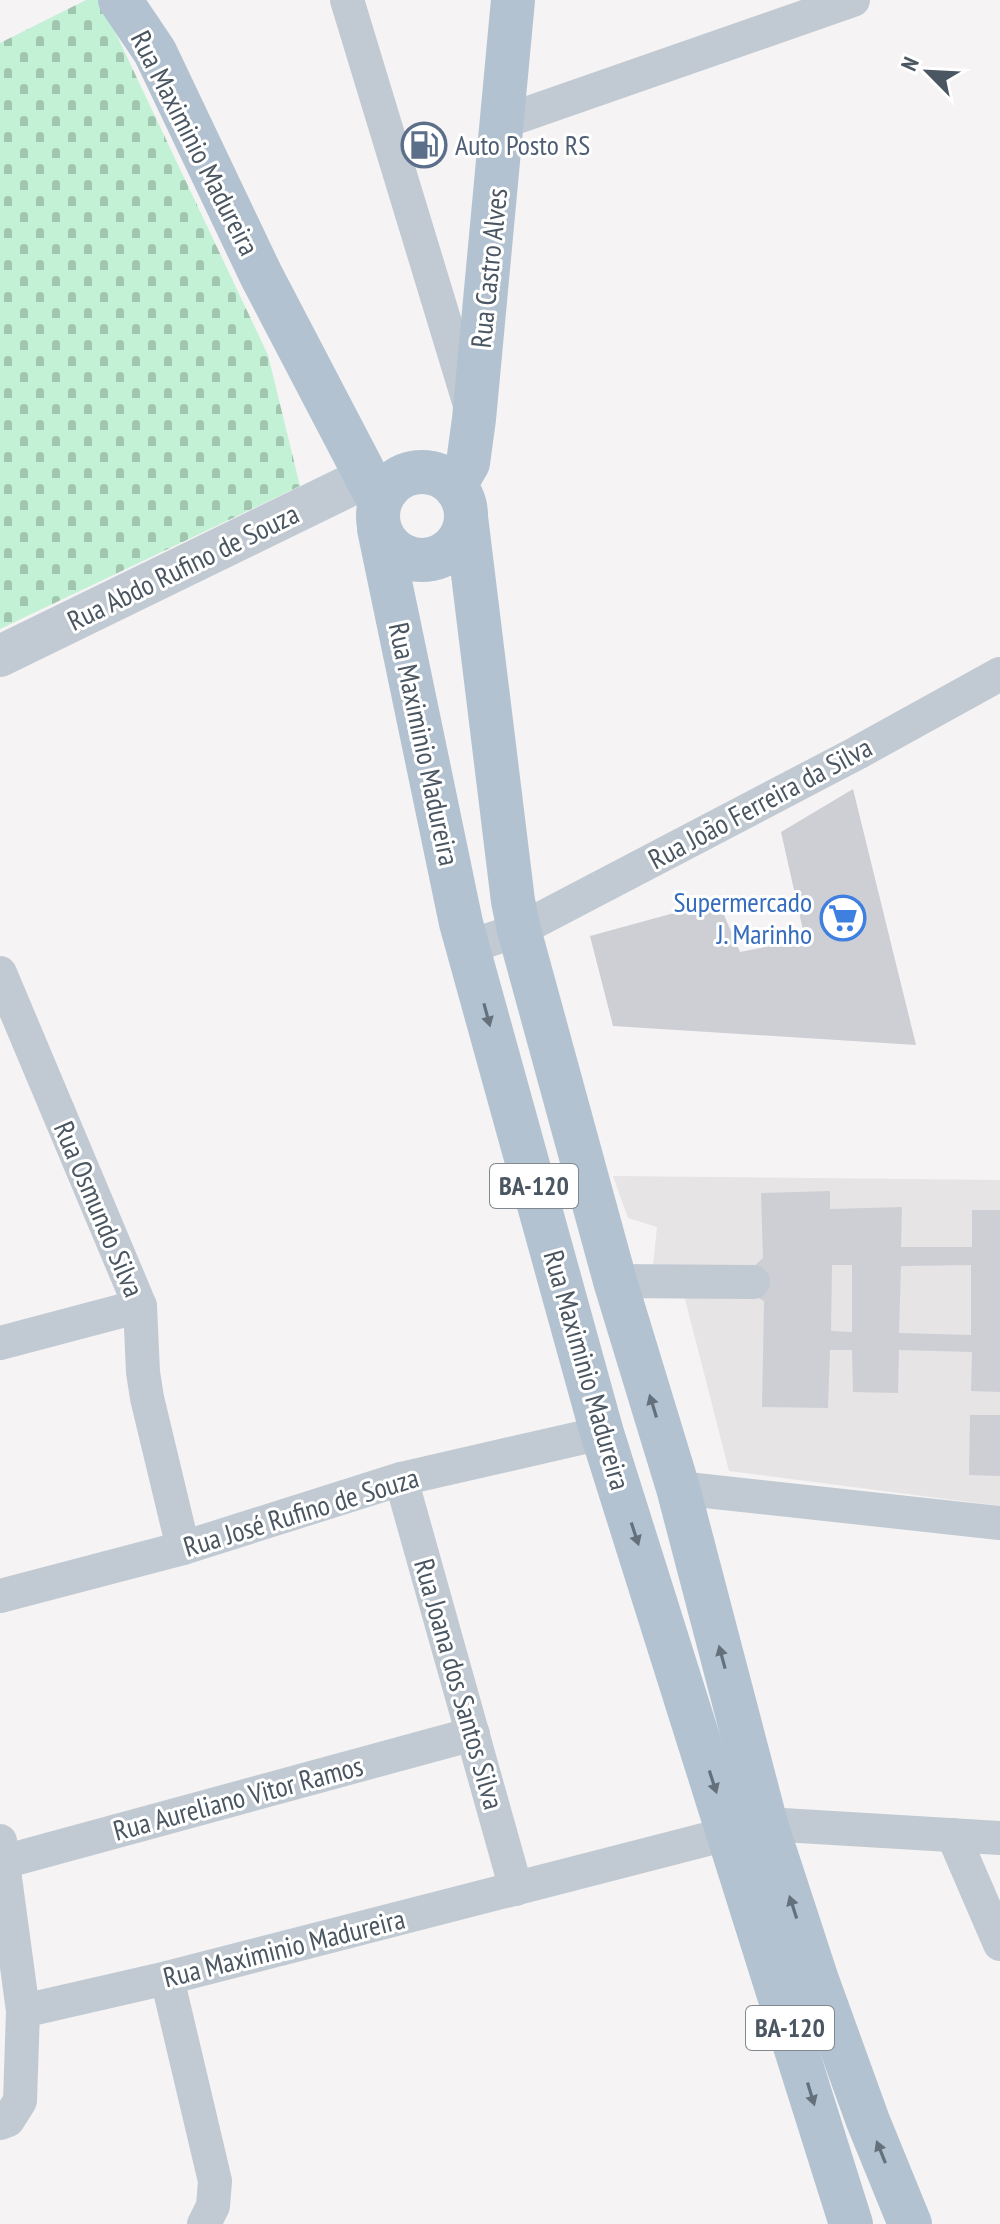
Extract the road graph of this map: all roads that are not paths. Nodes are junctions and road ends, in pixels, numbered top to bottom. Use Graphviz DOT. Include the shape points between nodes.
graph roads {
  1 [pos="120,0"];
  2 [pos="347,0"];
  3 [pos="513,0"];
  4 [pos="853,0"];
  5 [pos="503,122"];
  6 [pos="474,419"];
  7 [pos="461,501"];
  8 [pos="375,502"];
  9 [pos="0,656"];
  10 [pos="1000,674"];
  11 [pos="519,930"];
  12 [pos="468,947"];
  13 [pos="0,973"];
  14 [pos="615,1281"];
  15 [pos="753,1282"];
  16 [pos="140,1306"];
  17 [pos="0,1343"];
  18 [pos="602,1433"];
  19 [pos="401,1479"];
  20 [pos="678,1488"];
  21 [pos="1000,1523"];
  22 [pos="183,1548"];
  23 [pos="0,1596"];
  24 [pos="473,1734"];
  25 [pos="748,1828"];
  26 [pos="953,1835"];
  27 [pos="1000,1838"];
  28 [pos="1,1851"];
  29 [pos="516,1889"];
  30 [pos="1000,1944"];
  31 [pos="167,1978"];
  32 [pos="23,2011"];
  33 [pos="0,2123"];
  34 [pos="204,2224"];
  35 [pos="851,2224"];
  36 [pos="910,2224"];
  1 -- 8 [label="main road, Rua Maximinio Madureira" via="155,52"];
  2 -- 6 [label="street"];
  3 -- 5 [label="main road, Rua Castro Alves"];
  4 -- 5 [label="street"];
  5 -- 6 [label="main road, Rua Castro Alves"];
  6 -- 7 [label="main road, Rua Castro Alves"];
  7 -- 8 [label="main road" via="435,472 413,471 392,482"];
  7 -- 8 [label="main road" via="463,532 455,546 427,560 397,553 386,542"];
  7 -- 11 [label="main road, Rua Maximinio Madureira"];
  8 -- 9 [label="street, Rua Abdo Rufino de Souza"];
  8 -- 12 [label="main road, Rua Maximinio Madureira / BA-120"];
  10 -- 11 [label="street, Rua João Ferreira da Silva"];
  11 -- 12 [label="street, Rua João Ferreira da Silva"];
  11 -- 14 [label="main road, Rua Maximinio Madureira"];
  12 -- 18 [label="main road, Rua Maximinio Madureira / BA-120, one-way"];
  13 -- 16 [label="street, Rua Osmundo Silva"];
  14 -- 15 [label="street"];
  20 -- 14 [label="main road, Rua Maximinio Madureira, one-way"];
  16 -- 17 [label="street"];
  16 -- 22 [label="street, Rua Osmundo Silva" via="147,1398"];
  18 -- 19 [label="street, Rua José Rufino de Souza"];
  18 -- 25 [label="main road, Rua Maximinio Madureira / BA-120, one-way"];
  19 -- 22 [label="street, Rua José Rufino de Souza"];
  19 -- 24 [label="street, Rua Joana dos Santos Silva"];
  20 -- 21 [label="street"];
  25 -- 20 [label="main road, Rua Maximinio Madureira, one-way"];
  22 -- 23 [label="street, Rua José Rufino de Souza"];
  24 -- 28 [label="street, Rua Aureliano Vitor Ramos"];
  24 -- 29 [label="street, Rua Joana dos Santos Silva"];
  25 -- 26 [label="street"];
  25 -- 29 [label="street, Rua Maximinio Madureira"];
  25 -- 35 [label="main road, Rua Maximinio Madureira / BA-120, one-way"];
  36 -- 25 [label="main road, Rua Maximinio Madureira, one-way" via="822,1994"];
  26 -- 27 [label="street"];
  26 -- 30 [label="street"];
  28 -- 32 [label="street"];
  29 -- 31 [label="street, Rua Maximinio Madureira"];
  31 -- 32 [label="street, Rua Maximinio Madureira"];
  31 -- 34 [label="street" via="215,2181 213,2206"];
  32 -- 33 [label="street" via="20,2101"];
}
